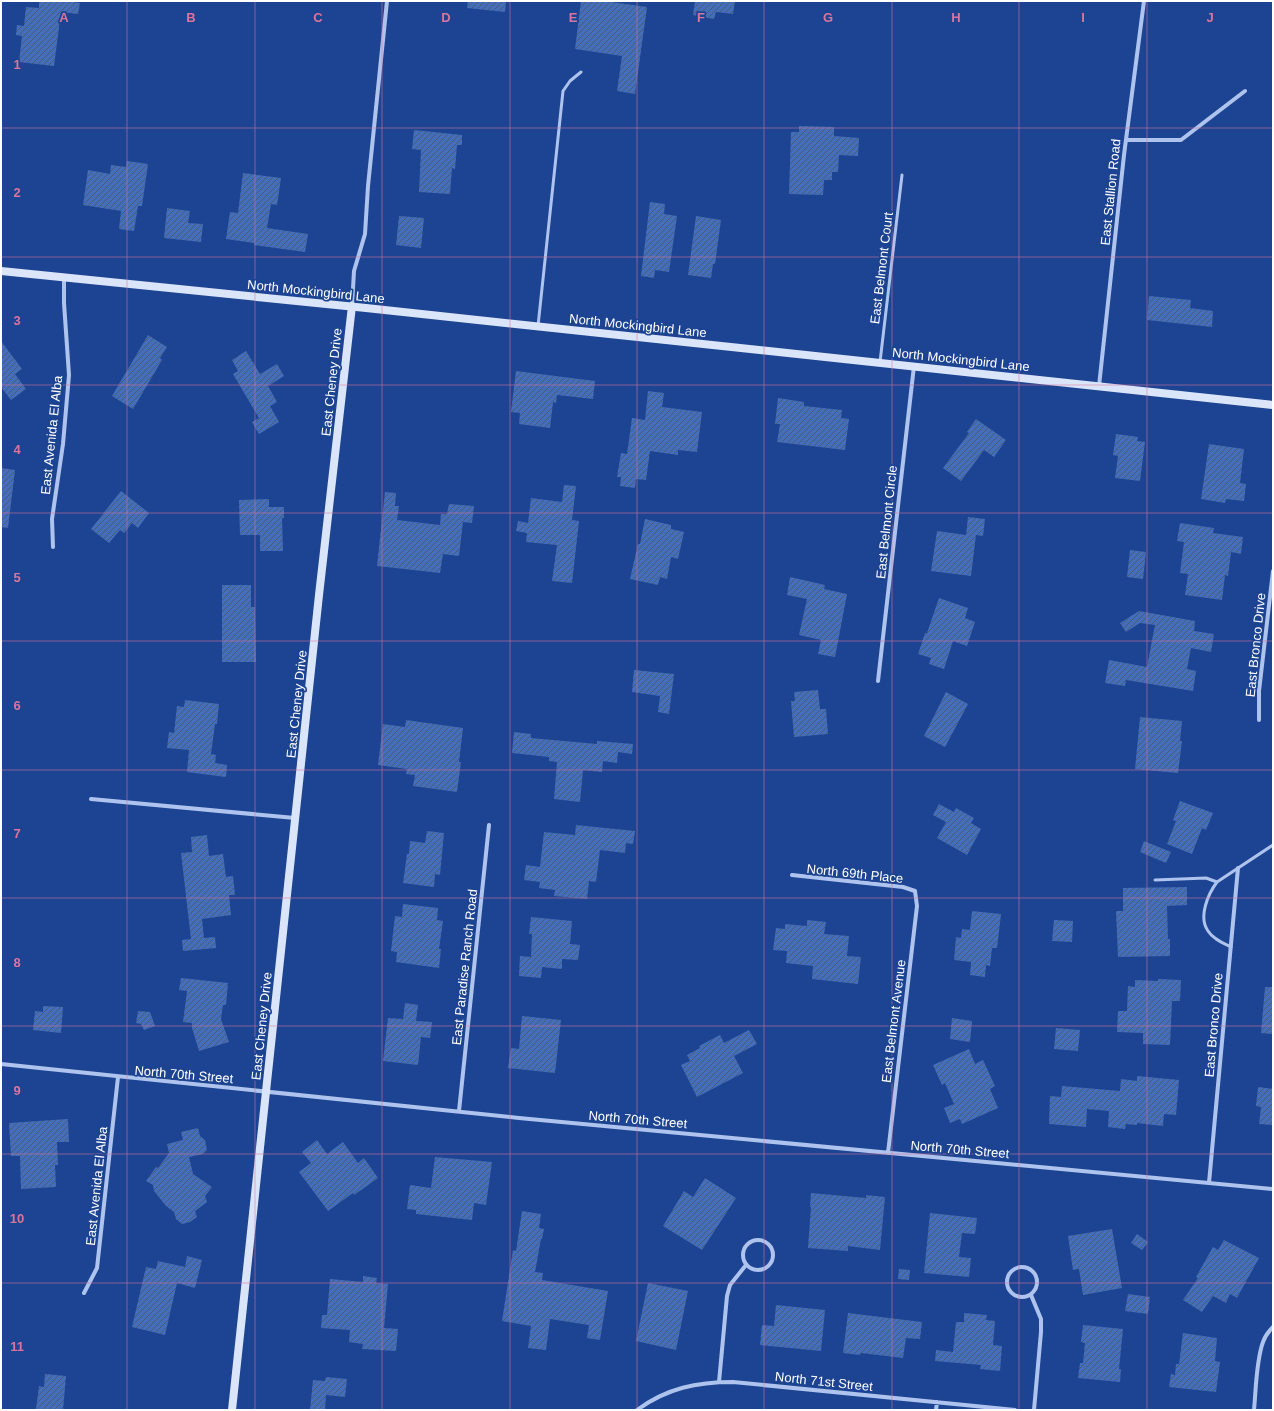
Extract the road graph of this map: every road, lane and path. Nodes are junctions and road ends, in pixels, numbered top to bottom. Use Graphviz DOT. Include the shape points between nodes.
graph roads {
  1 [pos="387,1"];
  2 [pos="1144,1"];
  3 [pos="581,72"];
  4 [pos="1245,91"];
  5 [pos="1126,140"];
  6 [pos="902,175"];
  7 [pos="1,271"];
  8 [pos="64,278"];
  9 [pos="352,306"];
  10 [pos="538,326"];
  11 [pos="880,362"];
  12 [pos="914,366"];
  13 [pos="1099,386"];
  14 [pos="1273,405"];
  15 [pos="53,547"];
  16 [pos="1273,571"];
  17 [pos="878,681"];
  18 [pos="1259,720"];
  19 [pos="91,799"];
  20 [pos="296,818"];
  21 [pos="490,825"];
  22 [pos="1273,845"];
  23 [pos="1238,868"];
  24 [pos="792,875"];
  25 [pos="1155,880"];
  26 [pos="1217,882"];
  27 [pos="915,891"];
  28 [pos="1231,947"];
  29 [pos="1,1064"];
  30 [pos="118,1077"];
  31 [pos="266,1092"];
  32 [pos="459,1111"];
  33 [pos="888,1153"];
  34 [pos="1209,1183"];
  35 [pos="1273,1189"];
  36 [pos="746,1265"];
  37 [pos="84,1293"];
  38 [pos="1031,1295"];
  39 [pos="1273,1327"];
  40 [pos="719,1382"];
  41 [pos="937,1402"];
  42 [pos="232,1410"];
  43 [pos="637,1410"];
  44 [pos="936,1410"];
  45 [pos="1015,1410"];
  46 [pos="1034,1410"];
  47 [pos="1254,1410"];
  1 -- 9 [label="street, East Cheney Drive" via="365,234 354,271"];
  2 -- 5 [label="street, East Stallion Road"];
  3 -- 10 [label="lane" via="563,91"];
  4 -- 5 [label="street" via="1181,140"];
  5 -- 13 [label="street, East Stallion Road"];
  6 -- 11 [label="lane, East Belmont Court"];
  7 -- 8 [label="street, North Mockingbird Lane"];
  8 -- 9 [label="street, North Mockingbird Lane"];
  8 -- 15 [label="street, East Avenida El Alba" via="69,375 52,519"];
  9 -- 10 [label="street, North Mockingbird Lane"];
  9 -- 20 [label="street, East Cheney Drive"];
  10 -- 11 [label="street, North Mockingbird Lane"];
  11 -- 12 [label="street, North Mockingbird Lane"];
  12 -- 13 [label="street, North Mockingbird Lane"];
  12 -- 17 [label="street, East Belmont Circle"];
  13 -- 14 [label="street, North Mockingbird Lane"];
  16 -- 18 [label="street, East Bronco Drive" via="1259,691"];
  19 -- 20 [label="street"];
  20 -- 31 [label="street, East Cheney Drive"];
  21 -- 32 [label="street, East Paradise Ranch Road"];
  22 -- 23 [label="lane"];
  23 -- 26 [label="lane"];
  23 -- 28 [label="street, East Bronco Drive"];
  24 -- 27 [label="street, North 69th Place" via="904,887"];
  25 -- 26 [label="lane" via="1206,878"];
  26 -- 28 [label="lane" via="1210,890 1204,924 1215,938"];
  27 -- 33 [label="street, East Belmont Avenue" via="917,906"];
  28 -- 34 [label="street, East Bronco Drive"];
  29 -- 30 [label="street, North 70th Street"];
  30 -- 31 [label="street, North 70th Street"];
  30 -- 37 [label="street, East Avenida El Alba" via="97,1268"];
  31 -- 32 [label="street, North 70th Street"];
  31 -- 42 [label="street, East Cheney Drive"];
  32 -- 33 [label="street, North 70th Street"];
  33 -- 34 [label="street, North 70th Street"];
  34 -- 35 [label="street, North 70th Street"];
  36 -- 36 [label="street" via="760,1270 768,1266 773,1252 768,1244 754,1240 745,1246 742,1256"];
  36 -- 40 [label="street" via="730,1285 727,1296"];
  38 -- 38 [label="street" via="1037,1288 1035,1273 1027,1268 1017,1268 1007,1280 1009,1290 1016,1297"];
  38 -- 46 [label="street" via="1041,1319"];
  39 -- 47 [label="street" via="1263,1341 1260,1354"];
  40 -- 41 [label="street, North 71st Street"];
  40 -- 43 [label="street, North 71st Street" via="678,1388 658,1396"];
  41 -- 44 [label="street"];
  41 -- 45 [label="street, North 71st Street"];
}
